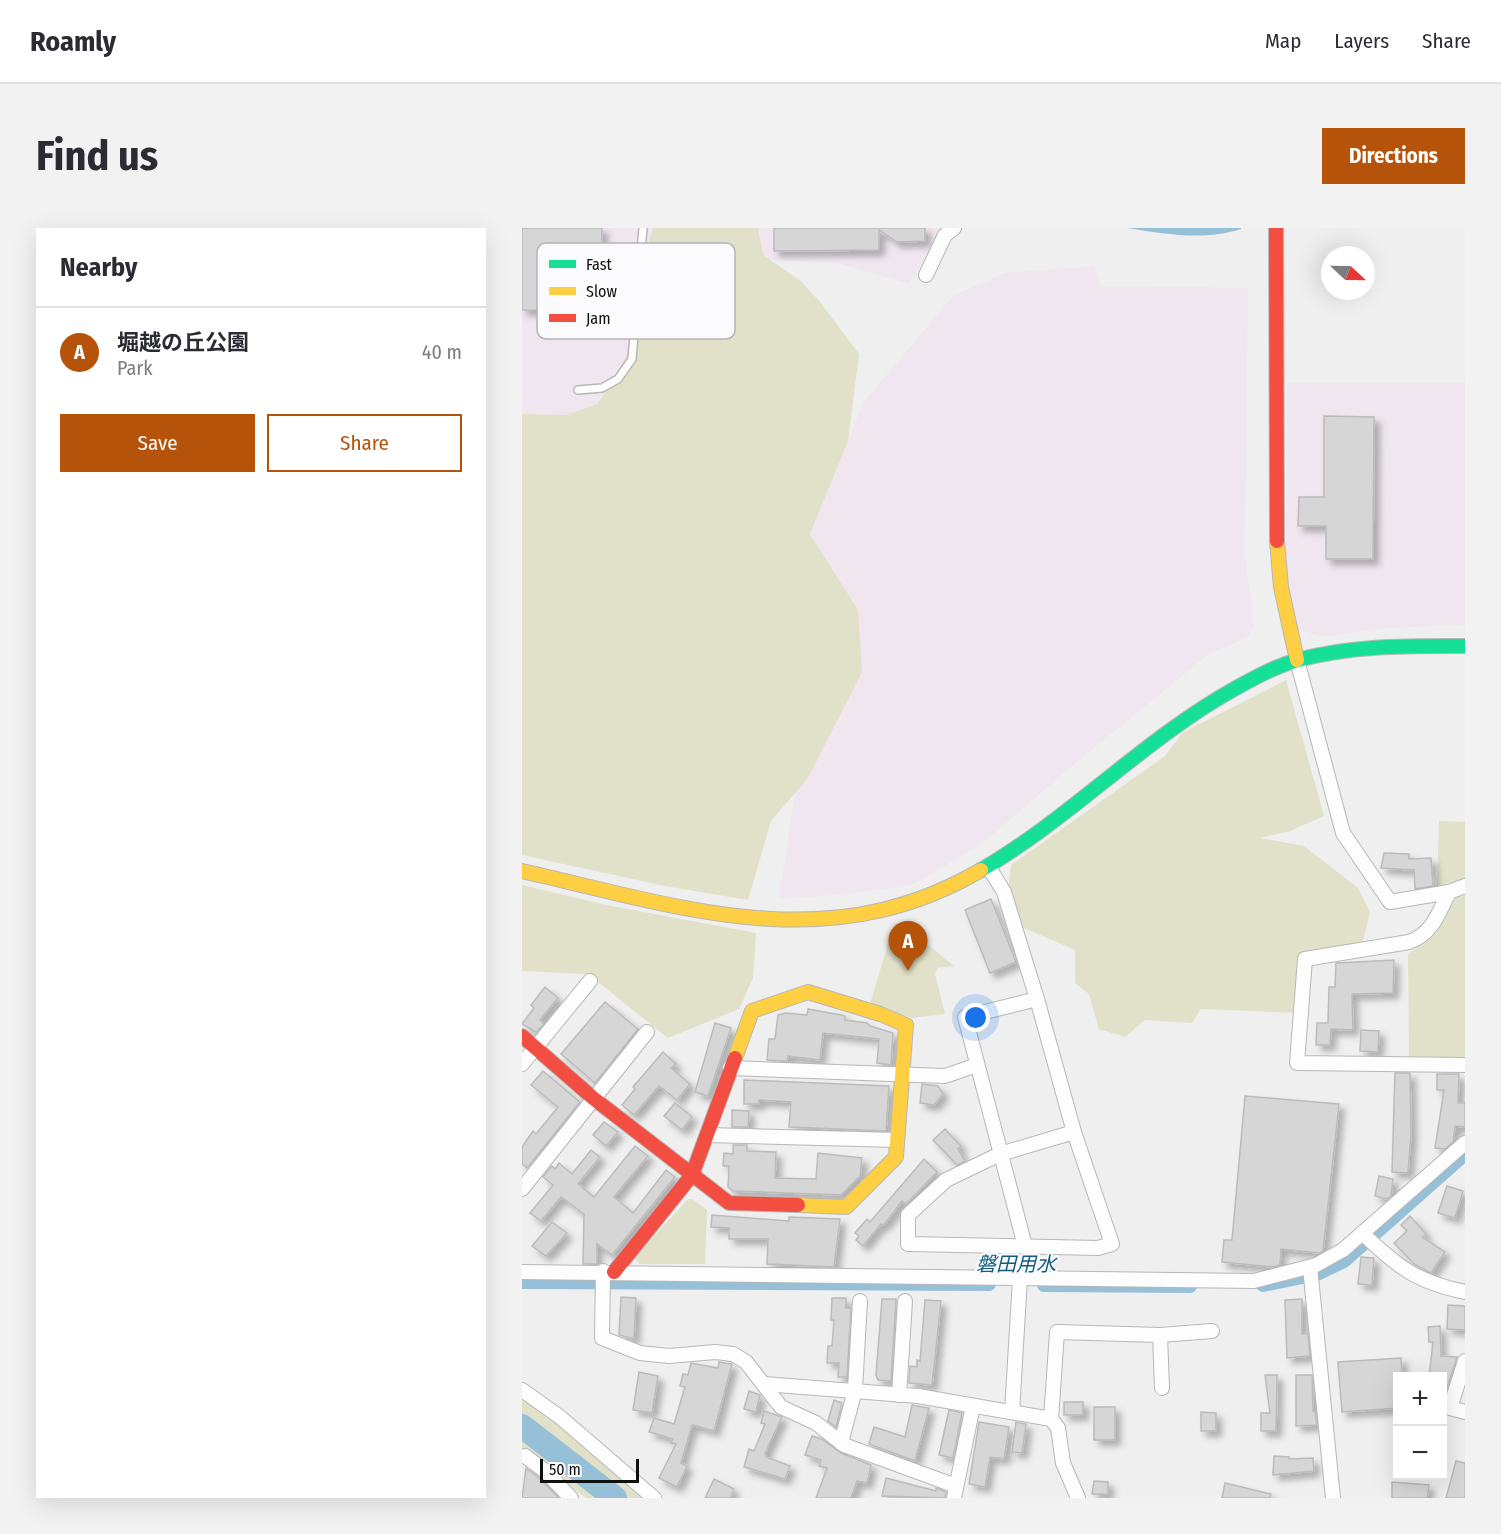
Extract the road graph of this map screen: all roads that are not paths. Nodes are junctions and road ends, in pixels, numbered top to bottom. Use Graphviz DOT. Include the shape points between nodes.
graph roads {
  1 [pos="643,228"];
  2 [pos="954,228"];
  3 [pos="1276,228"];
  4 [pos="642,243"];
  5 [pos="926,275"];
  6 [pos="634,339"];
  7 [pos="578,390"];
  8 [pos="1465,646"];
  9 [pos="1297,660"];
  10 [pos="988,866"];
  11 [pos="522,871"];
  12 [pos="1465,886"];
  13 [pos="1449,892"];
  14 [pos="590,981"];
  15 [pos="1037,999"];
  16 [pos="647,1032"];
  17 [pos="522,1036"];
  18 [pos="535,1047"];
  19 [pos="522,1064"];
  20 [pos="978,1065"];
  21 [pos="1465,1065"];
  22 [pos="730,1068"];
  23 [pos="903,1072"];
  24 [pos="593,1098"];
  25 [pos="1074,1132"];
  26 [pos="707,1134"];
  27 [pos="897,1140"];
  28 [pos="1465,1143"];
  29 [pos="1000,1154"];
  30 [pos="692,1175"];
  31 [pos="522,1189"];
  32 [pos="1362,1233"];
  33 [pos="1025,1246"];
  34 [pos="1310,1267"];
  35 [pos="522,1272"];
  36 [pos="605,1277"];
  37 [pos="1020,1278"];
  38 [pos="1465,1292"];
  39 [pos="860,1301"];
  40 [pos="905,1301"];
  41 [pos="1212,1331"];
  42 [pos="1160,1335"];
  43 [pos="1465,1361"];
  44 [pos="764,1384"];
  45 [pos="1162,1388"];
  46 [pos="522,1390"];
  47 [pos="855,1390"];
  48 [pos="899,1395"];
  49 [pos="973,1406"];
  50 [pos="1012,1412"];
  51 [pos="1465,1412"];
  52 [pos="1051,1419"];
  53 [pos="841,1443"];
  54 [pos="525,1456"];
  55 [pos="955,1492"];
  56 [pos="571,1498"];
  57 [pos="654,1498"];
  58 [pos="1078,1498"];
  59 [pos="1334,1498"];
  1 -- 4 [label="lane"];
  2 -- 5 [label="street" via="945,235"];
  3 -- 9 [label="street" via="1277,547 1281,587"];
  6 -- 7 [label="lane" via="632,359 618,379 602,388"];
  8 -- 9 [label="street" via="1371,647"];
  9 -- 10 [label="street" via="1217,696 1162,732 1015,849"];
  9 -- 13 [label="street" via="1343,833 1390,902"];
  10 -- 11 [label="street" via="932,894 873,912 823,920 769,922 715,914"];
  10 -- 15 [label="street" via="1004,892"];
  12 -- 13 [label="street"];
  13 -- 21 [label="street" via="1423,937 1305,959 1297,1063"];
  14 -- 18 [label="street"];
  15 -- 20 [label="street" via="965,1017"];
  15 -- 25 [label="street"];
  16 -- 24 [label="street"];
  17 -- 18 [label="street"];
  18 -- 19 [label="street"];
  18 -- 24 [label="street"];
  20 -- 23 [label="street" via="945,1076"];
  20 -- 29 [label="street"];
  22 -- 23 [label="street"];
  22 -- 23 [label="street" via="752,1011 808,992 906,1025"];
  22 -- 26 [label="street"];
  23 -- 27 [label="street"];
  24 -- 30 [label="street"];
  24 -- 31 [label="street"];
  25 -- 29 [label="street"];
  25 -- 33 [label="street" via="1112,1244 1098,1248"];
  26 -- 27 [label="street"];
  26 -- 30 [label="street"];
  27 -- 30 [label="street" via="896,1157 846,1207 729,1203"];
  28 -- 32 [label="street"];
  29 -- 33 [label="street"];
  29 -- 33 [label="street" via="946,1180 908,1215 908,1244"];
  30 -- 36 [label="street"];
  32 -- 34 [label="street" via="1343,1250"];
  32 -- 38 [label="street" via="1420,1280"];
  34 -- 37 [label="street" via="1254,1281"];
  34 -- 59 [label="street"];
  35 -- 36 [label="street"];
  36 -- 37 [label="street"];
  36 -- 44 [label="street" via="602,1338 640,1353 733,1354 746,1362"];
  37 -- 50 [label="street"];
  39 -- 47 [label="street"];
  40 -- 48 [label="street"];
  41 -- 42 [label="street"];
  42 -- 45 [label="street"];
  42 -- 52 [label="street" via="1057,1332"];
  43 -- 51 [label="street" via="1450,1408"];
  44 -- 47 [label="street"];
  44 -- 53 [label="street" via="781,1407 816,1423"];
  46 -- 57 [label="street" via="560,1417"];
  47 -- 48 [label="street"];
  47 -- 53 [label="street"];
  48 -- 49 [label="street"];
  49 -- 50 [label="street"];
  49 -- 55 [label="street"];
  50 -- 52 [label="street"];
  52 -- 58 [label="street" via="1058,1428 1063,1463"];
  53 -- 55 [label="street"];
  54 -- 56 [label="street"];
}
